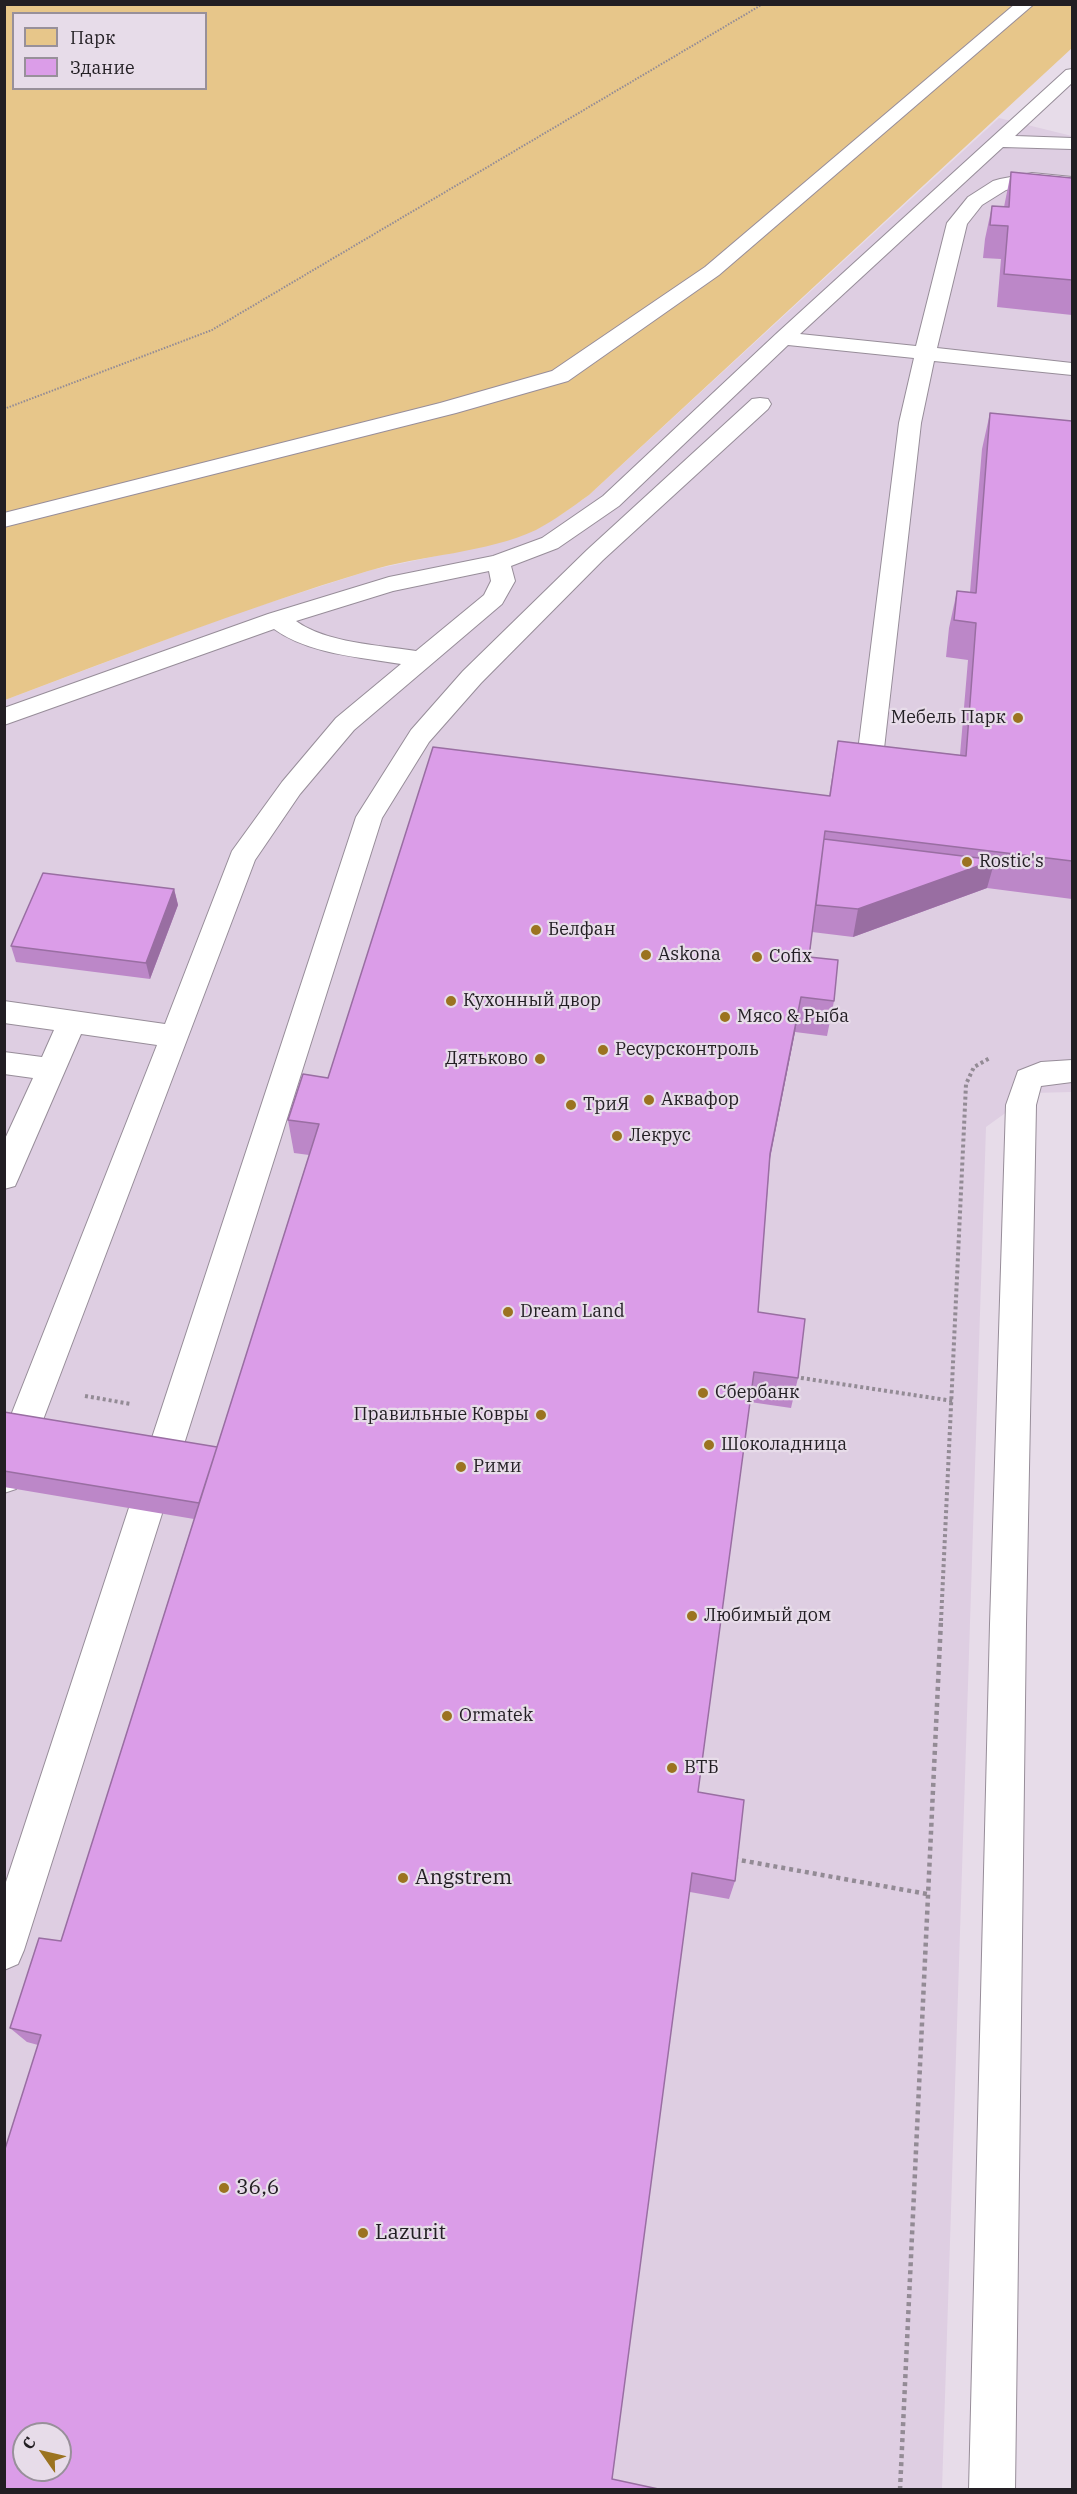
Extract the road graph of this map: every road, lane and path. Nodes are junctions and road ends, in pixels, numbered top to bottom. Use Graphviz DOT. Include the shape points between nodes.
graph roads {
  1 [pos="762,4"];
  2 [pos="1026,4"];
  3 [pos="1072,74"];
  4 [pos="1001,141"];
  5 [pos="1072,144"];
  6 [pos="1072,183"];
  7 [pos="783,338"];
  8 [pos="925,354"];
  9 [pos="1072,369"];
  10 [pos="760,404"];
  11 [pos="4,409"];
  12 [pos="4,520"];
  13 [pos="498,562"];
  14 [pos="277,619"];
  15 [pos="421,660"];
  16 [pos="4,717"];
  17 [pos="868,775"];
  18 [pos="4,1012"];
  19 [pos="72,1022"];
  20 [pos="175,1036"];
  21 [pos="996,1057"];
  22 [pos="4,1063"];
  23 [pos="51,1070"];
  24 [pos="1072,1071"];
  25 [pos="4,1177"];
  26 [pos="794,1376"];
  27 [pos="39,1389"];
  28 [pos="953,1401"];
  29 [pos="178,1411"];
  30 [pos="4,1478"];
  31 [pos="734,1859"];
  32 [pos="927,1894"];
  33 [pos="4,1950"];
  34 [pos="900,2490"];
  35 [pos="992,2490"];
  1 -- 11 [label="path" via="212,330"];
  2 -- 12 [label="lane" via="712,271 560,375 436,411"];
  3 -- 4 [label="lane"];
  4 -- 5 [label="lane"];
  4 -- 7 [label="lane"];
  6 -- 8 [label="lane" via="1032,179 1000,185 975,201 957,223"];
  7 -- 8 [label="lane"];
  7 -- 13 [label="lane" via="611,501 550,543"];
  8 -- 9 [label="lane"];
  8 -- 17 [label="lane" via="910,423"];
  10 -- 29 [label="lane" via="595,555 472,678 420,736 369,817"];
  13 -- 14 [label="lane" via="389,584"];
  13 -- 15 [label="lane" via="503,581 494,599"];
  14 -- 15 [label="lane" via="299,635 326,643"];
  14 -- 16 [label="lane"];
  15 -- 20 [label="lane" via="345,724 291,788 242,858"];
  18 -- 19 [label="lane"];
  19 -- 20 [label="lane"];
  19 -- 23 [label="lane"];
  20 -- 27 [label="lane"];
  21 -- 28 [label="path" via="979,1062 969,1073 966,1084"];
  22 -- 23 [label="lane"];
  23 -- 25 [label="lane"];
  24 -- 35 [label="lane" via="1041,1073 1028,1079 1021,1105"];
  26 -- 28 [label="path"];
  27 -- 29 [label="path"];
  27 -- 30 [label="lane"];
  28 -- 32 [label="path"];
  29 -- 33 [label="lane"];
  31 -- 32 [label="path"];
  32 -- 34 [label="path"];
}
